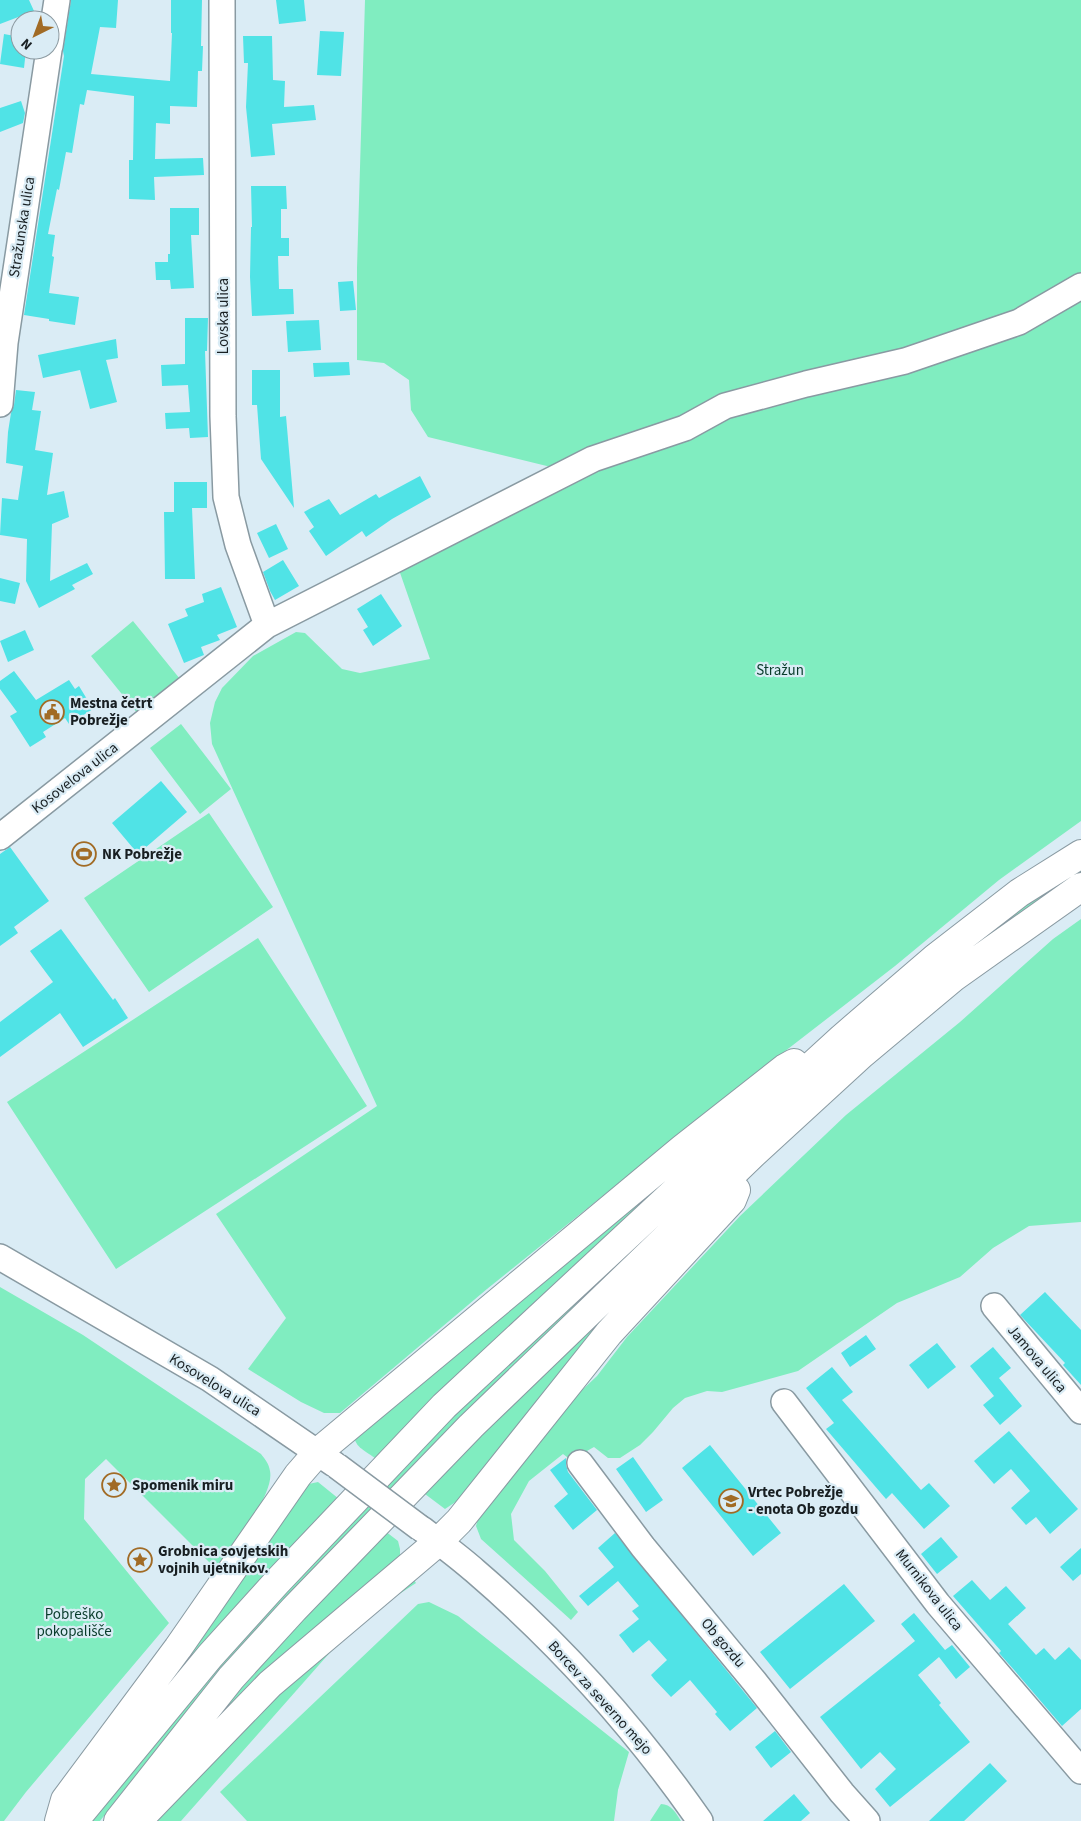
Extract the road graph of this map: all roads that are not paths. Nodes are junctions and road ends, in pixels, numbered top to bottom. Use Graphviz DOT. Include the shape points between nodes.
graph roads {
  1 [pos="222,0"];
  2 [pos="47,60"];
  3 [pos="1081,286"];
  4 [pos="2,336"];
  5 [pos="0,404"];
  6 [pos="267,625"];
  7 [pos="0,837"];
  8 [pos="1081,854"];
  9 [pos="1081,887"];
  10 [pos="842,1038"];
  11 [pos="753,1154"];
  12 [pos="0,1258"];
  13 [pos="994,1306"];
  14 [pos="784,1402"];
  15 [pos="1081,1411"];
  16 [pos="327,1459"];
  17 [pos="580,1463"];
  18 [pos="429,1535"];
  19 [pos="1081,1771"];
  20 [pos="58,1821"];
  21 [pos="74,1821"];
  22 [pos="118,1821"];
  23 [pos="137,1821"];
  24 [pos="700,1821"];
  25 [pos="868,1821"];
  1 -- 6 [label="street, Lovska ulica" via="226,497 238,545"];
  2 -- 4 [label="street, Stražunska ulica"];
  3 -- 6 [label="street, Kosovelova ulica" via="1011,325 905,361 725,406 685,428 593,459"];
  4 -- 5 [label="street, Stražunska ulica"];
  6 -- 7 [label="street, Kosovelova ulica"];
  8 -- 10 [label="highway" via="1019,893 935,958"];
  9 -- 11 [label="highway" via="954,977 862,1054"];
  10 -- 16 [label="highway" via="785,1068 682,1148"];
  10 -- 21 [label="highway" via="444,1406 210,1656"];
  11 -- 18 [label="highway" via="732,1200 610,1333 459,1521"];
  11 -- 22 [label="highway" via="471,1426 294,1609 231,1678"];
  12 -- 16 [label="street, Kosovelova ulica" via="210,1379"];
  13 -- 15 [label="street, Jamova ulica"];
  14 -- 19 [label="street, Murnikova ulica" via="938,1604"];
  16 -- 18 [label="street, Kosovelova ulica, bridge"];
  16 -- 20 [label="highway" via="298,1475 178,1648 65,1800"];
  17 -- 25 [label="street, Ob gozdu" via="643,1547"];
  18 -- 23 [label="highway" via="270,1684"];
  18 -- 24 [label="street, Borcev za severno mejo" via="475,1571 566,1655 651,1755"];
}
